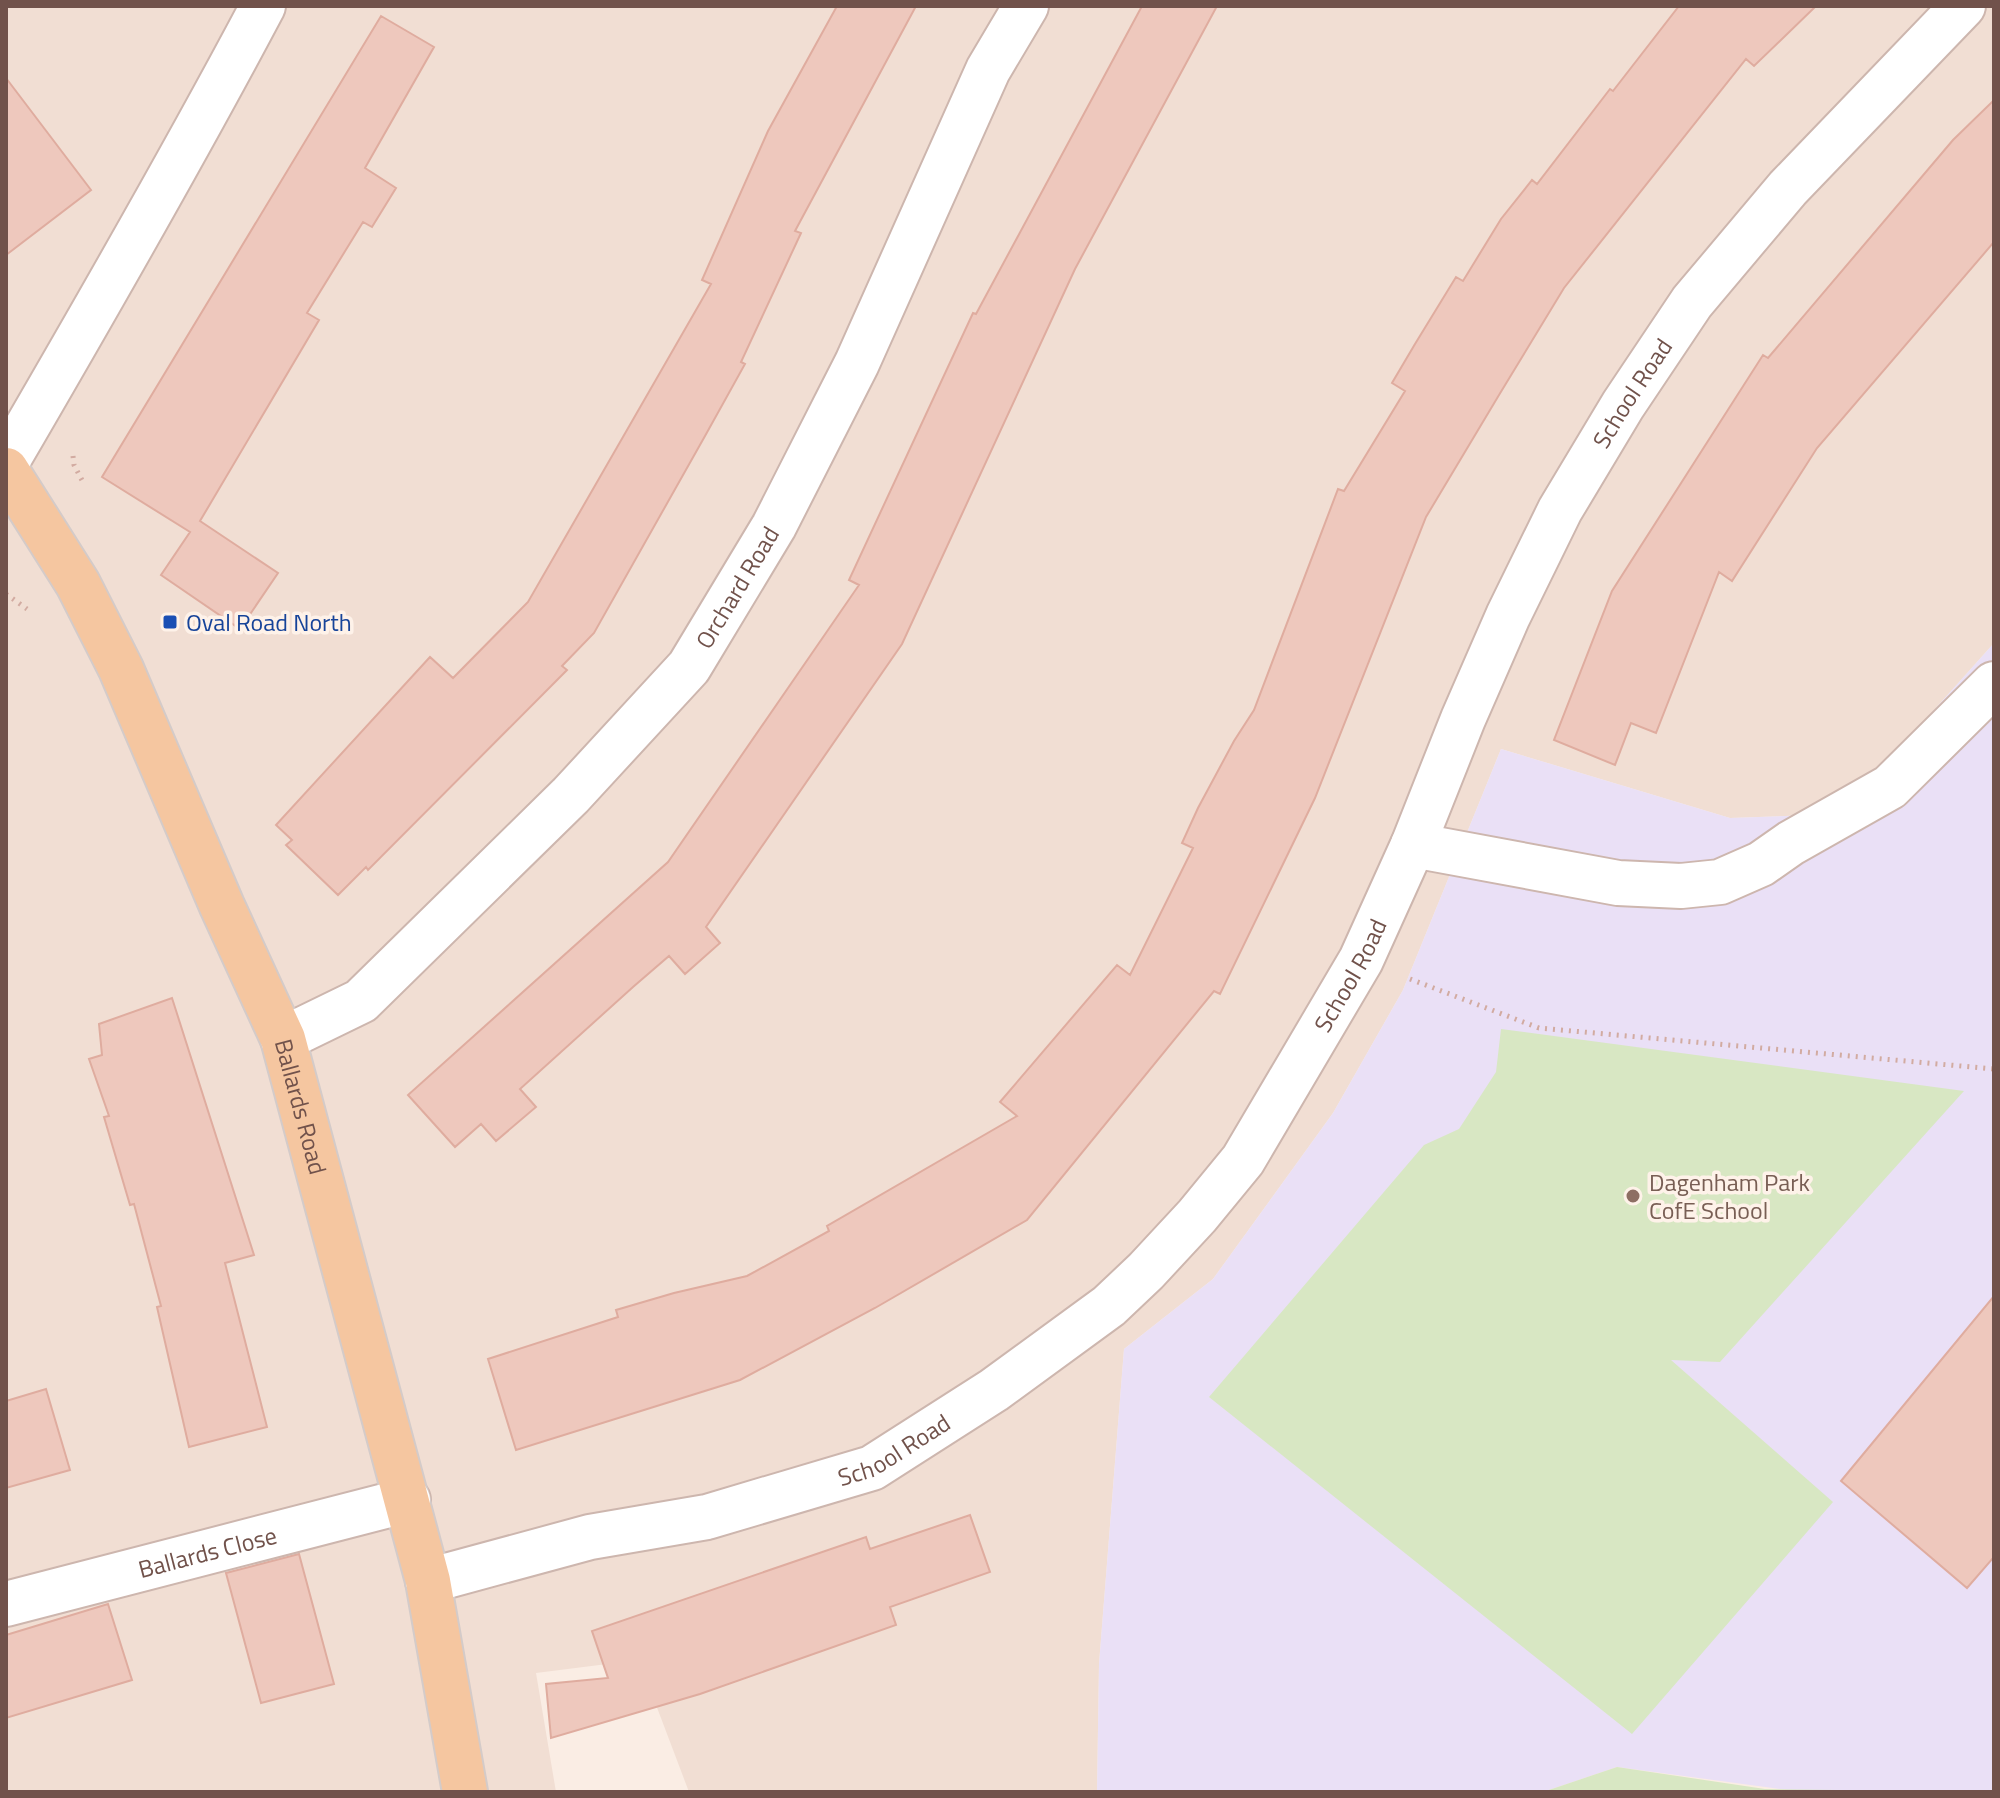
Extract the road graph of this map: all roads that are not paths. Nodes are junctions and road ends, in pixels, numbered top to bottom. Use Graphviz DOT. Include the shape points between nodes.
graph roads {
  1 [pos="263,6"];
  2 [pos="1026,6"];
  3 [pos="1963,6"];
  4 [pos="6,463"];
  5 [pos="6,470"];
  6 [pos="1994,684"];
  7 [pos="1413,845"];
  8 [pos="283,1039"];
  9 [pos="408,1500"];
  10 [pos="428,1581"];
  11 [pos="6,1604"];
  12 [pos="465,1792"];
  1 -- 4 [label="street"];
  2 -- 8 [label="street, Orchard Road" via="988,70 857,363 774,526 689,667 571,795 361,1001"];
  3 -- 7 [label="street, School Road" via="1788,188 1692,302 1623,405 1560,510 1508,616"];
  5 -- 8 [label="main road, Ballards Road" via="78,584 121,669"];
  6 -- 7 [label="street" via="1890,787 1761,864 1720,882 1618,883"];
  7 -- 10 [label="street, School Road" via="1361,960 1243,1160 1109,1306 994,1390 872,1468 707,1517 590,1537"];
  8 -- 9 [label="main road, Ballards Road"];
  9 -- 10 [label="main road, Ballards Road"];
  9 -- 11 [label="street, Ballards Close"];
  10 -- 12 [label="main road, Ballards Road"];
}
